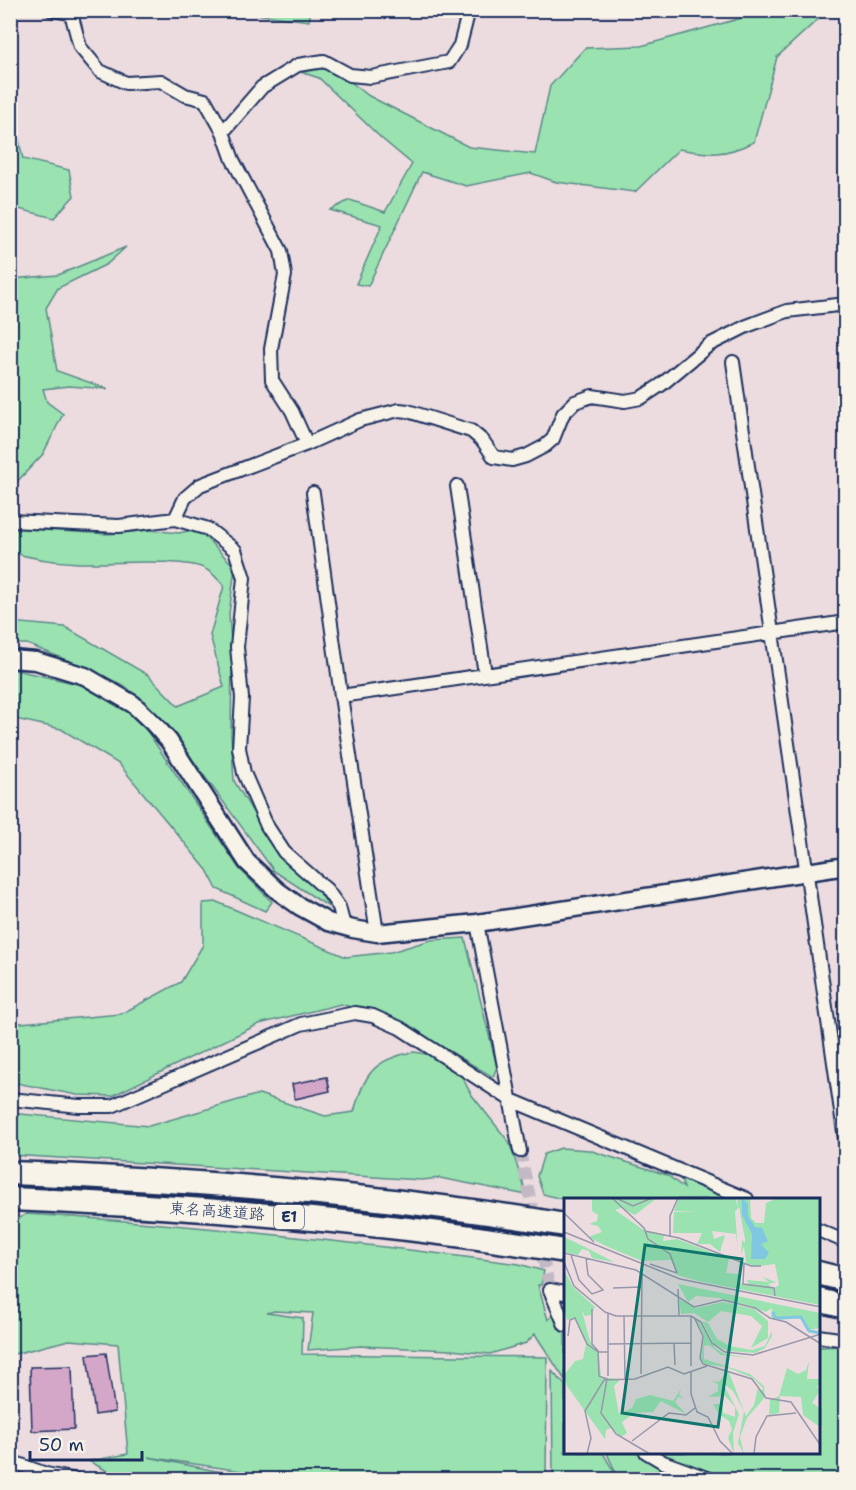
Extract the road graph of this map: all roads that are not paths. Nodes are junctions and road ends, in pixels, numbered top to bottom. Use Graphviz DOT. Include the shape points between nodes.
graph roads {
  1 [pos="52,10"];
  2 [pos="469,10"];
  3 [pos="223,132"];
  4 [pos="846,304"];
  5 [pos="733,362"];
  6 [pos="307,444"];
  7 [pos="457,486"];
  8 [pos="313,493"];
  9 [pos="175,519"];
  10 [pos="10,520"];
  11 [pos="846,622"];
  12 [pos="772,633"];
  13 [pos="10,658"];
  14 [pos="485,674"];
  15 [pos="341,696"];
  16 [pos="846,866"];
  17 [pos="806,872"];
  18 [pos="477,922"];
  19 [pos="344,926"];
  20 [pos="377,933"];
  21 [pos="10,1100"];
  22 [pos="511,1101"];
  23 [pos="844,1119"];
  24 [pos="846,1146"];
  25 [pos="520,1151"];
  26 [pos="10,1173"];
  27 [pos="745,1198"];
  28 [pos="10,1199"];
  29 [pos="564,1224"];
  30 [pos="820,1230"];
  31 [pos="846,1242"];
  32 [pos="564,1251"];
  33 [pos="820,1273"];
  34 [pos="846,1280"];
  35 [pos="564,1293"];
  36 [pos="820,1300"];
  37 [pos="846,1306"];
  38 [pos="564,1323"];
  39 [pos="820,1336"];
  40 [pos="846,1340"];
  41 [pos="649,1454"];
  42 [pos="10,1461"];
  43 [pos="77,1479"];
  44 [pos="712,1479"];
  1 -- 3 [label="street" via="71,13 80,47 100,71 126,83 161,81 185,95 205,100"];
  2 -- 3 [label="street" via="460,45 449,62 371,77 350,75 324,61 298,65 262,87"];
  3 -- 6 [label="street" via="281,251 285,275 271,349 272,380"];
  4 -- 6 [label="street" via="787,311 747,326 709,345 641,398 625,401 592,396 575,402 563,414 553,439 512,460 494,457 471,431 399,410 360,420"];
  5 -- 12 [label="street"];
  6 -- 9 [label="street" via="200,485 185,498"];
  7 -- 14 [label="street"];
  8 -- 15 [label="street"];
  9 -- 10 [label="street" via="119,526"];
  9 -- 19 [label="street" via="208,529 235,550 244,578 237,648 242,698 239,748 244,773 267,826 284,852 327,890 339,907"];
  11 -- 12 [label="street"];
  12 -- 14 [label="street"];
  12 -- 17 [label="street"];
  13 -- 19 [label="street" via="74,672 133,704 169,741 247,862 299,906"];
  14 -- 15 [label="street"];
  15 -- 20 [label="street"];
  16 -- 17 [label="street"];
  17 -- 18 [label="street"];
  17 -- 23 [label="street"];
  18 -- 20 [label="street"];
  18 -- 22 [label="street"];
  19 -- 20 [label="street"];
  21 -- 22 [label="street" via="112,1106 301,1024 355,1013 400,1028"];
  22 -- 25 [label="street"];
  22 -- 27 [label="street"];
  23 -- 24 [label="street"];
  26 -- 29 [label="highway, 東名高速道路 / E1" via="267,1189"];
  28 -- 32 [label="highway, 東名高速道路 / E1" via="367,1224"];
  30 -- 31 [label="street"];
  33 -- 34 [label="highway"];
  35 -- 38 [label="street" via="550,1290"];
  36 -- 37 [label="highway"];
  39 -- 40 [label="street"];
  41 -- 44 [label="street"];
  42 -- 43 [label="street" via="46,1474"];
}
